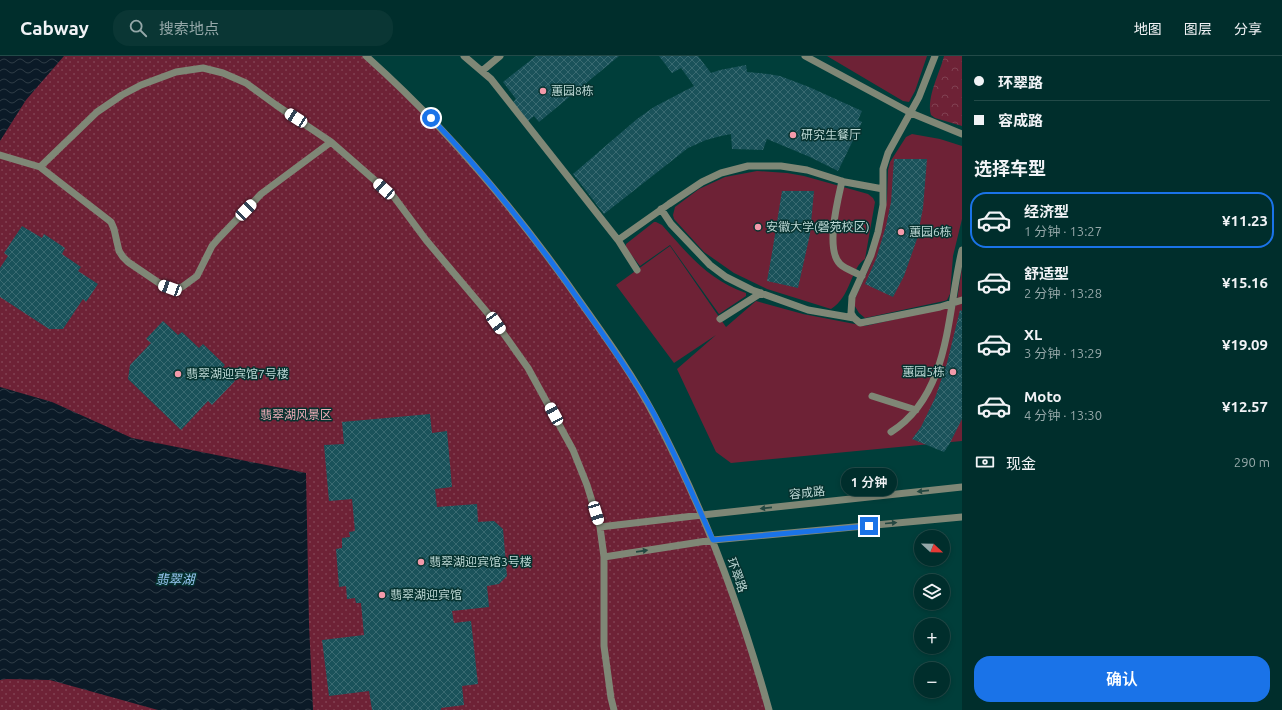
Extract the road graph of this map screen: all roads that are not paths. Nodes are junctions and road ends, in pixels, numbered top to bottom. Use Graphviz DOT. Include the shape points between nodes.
graph roads {
  1 [pos="366,56"];
  2 [pos="464,56"];
  3 [pos="500,56"];
  4 [pos="805,56"];
  5 [pos="935,56"];
  6 [pos="482,71"];
  7 [pos="911,113"];
  8 [pos="962,134"];
  9 [pos="331,142"];
  10 [pos="1,155"];
  11 [pos="40,167"];
  12 [pos="842,181"];
  13 [pos="882,189"];
  14 [pos="661,209"];
  15 [pos="618,240"];
  16 [pos="962,250"];
  17 [pos="637,270"];
  18 [pos="862,276"];
  19 [pos="761,293"];
  20 [pos="962,300"];
  21 [pos="953,303"];
  22 [pos="854,318"];
  23 [pos="720,319"];
  24 [pos="872,396"];
  25 [pos="916,410"];
  26 [pos="891,432"];
  27 [pos="962,487"];
  28 [pos="702,515"];
  29 [pos="962,517"];
  30 [pos="600,527"];
  31 [pos="713,540"];
  32 [pos="604,557"];
  33 [pos="614,710"];
  34 [pos="769,710"];
  1 -- 28 [label="street, 环翠路" via="421,107 460,149 518,217 557,269 630,373 654,414"];
  2 -- 6 [label="street"];
  3 -- 6 [label="street"];
  4 -- 7 [label="street"];
  5 -- 7 [label="street"];
  6 -- 15 [label="street"];
  7 -- 8 [label="street"];
  7 -- 13 [label="street" via="888,153 883,169"];
  9 -- 11 [label="street" via="246,83 203,68 176,72 122,95 97,112"];
  9 -- 11 [label="street" via="261,194 212,246 197,276 177,289 162,285 128,262 119,251 111,222"];
  9 -- 30 [label="street" via="394,197 426,240 496,323 528,368 573,450"];
  10 -- 11 [label="street"];
  12 -- 13 [label="street"];
  12 -- 14 [label="street" via="807,170 781,166 748,166 702,182"];
  12 -- 18 [label="street" via="834,225 833,249 840,264"];
  13 -- 18 [label="street" via="883,205 878,232"];
  14 -- 15 [label="street"];
  14 -- 19 [label="street" via="670,224 710,266 726,277"];
  15 -- 17 [label="street"];
  16 -- 21 [label="street"];
  18 -- 22 [label="street" via="852,297 851,313"];
  19 -- 22 [label="street" via="808,310"];
  19 -- 23 [label="street"];
  20 -- 21 [label="street"];
  21 -- 22 [label="street" via="867,322 860,323"];
  21 -- 25 [label="street" via="940,359 929,388"];
  24 -- 25 [label="street"];
  25 -- 26 [label="street"];
  27 -- 28 [label="street, 容成路, one-way"];
  28 -- 30 [label="street, 容成路"];
  28 -- 31 [label="street, 环翠路"];
  31 -- 29 [label="street, one-way"];
  30 -- 32 [label="street"];
  32 -- 31 [label="street, one-way"];
  31 -- 34 [label="street, 环翠路" via="744,626"];
  32 -- 33 [label="street" via="604,646"];
}
